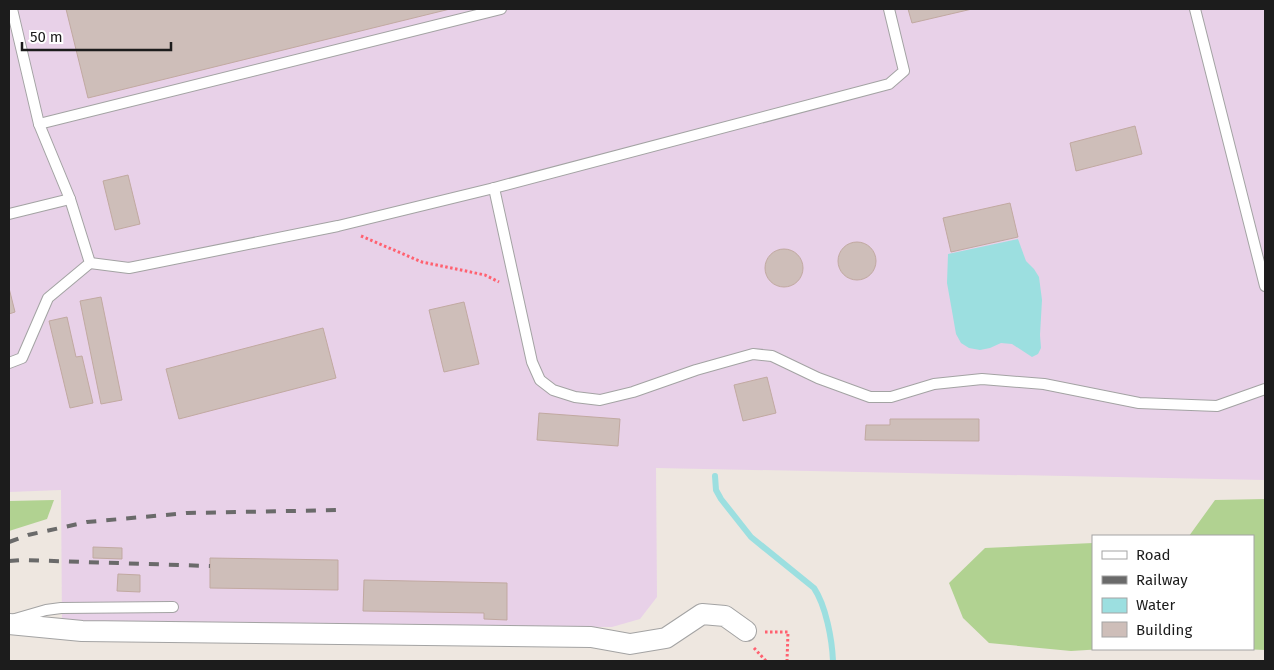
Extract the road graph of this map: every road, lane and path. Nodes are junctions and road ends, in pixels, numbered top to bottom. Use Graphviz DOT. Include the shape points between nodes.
graph roads {
  1 [pos="12,9"];
  2 [pos="501,9"];
  3 [pos="889,9"];
  4 [pos="1195,9"];
  5 [pos="39,124"];
  6 [pos="494,188"];
  7 [pos="70,199"];
  8 [pos="9,214"];
  9 [pos="338,226"];
  10 [pos="90,263"];
  11 [pos="1265,286"];
  12 [pos="517,290"];
  13 [pos="9,363"];
  14 [pos="1265,389"];
  15 [pos="173,607"];
  16 [pos="9,622"];
  17 [pos="746,631"];
  18 [pos="787,661"];
  1 -- 5 [label="lane"];
  2 -- 5 [label="lane"];
  3 -- 6 [label="lane" via="904,71 889,84"];
  4 -- 11 [label="lane"];
  5 -- 7 [label="lane"];
  6 -- 9 [label="lane"];
  6 -- 12 [label="lane"];
  7 -- 8 [label="lane"];
  7 -- 10 [label="lane"];
  9 -- 10 [label="lane" via="129,268"];
  9 -- 12 [label="path" via="422,262 485,275"];
  10 -- 13 [label="lane" via="48,298 22,358"];
  12 -- 14 [label="lane" via="532,362 540,380 553,390 575,398 600,400 634,392 753,354 772,356 818,378 870,397 891,397 934,384 982,379 1044,384 1139,403 1217,406"];
  15 -- 16 [label="lane" via="62,608"];
  16 -- 17 [label="street" via="82,631 591,637 630,644 666,638 702,614 725,616"];
  17 -- 18 [label="path" via="788,632"];
}
